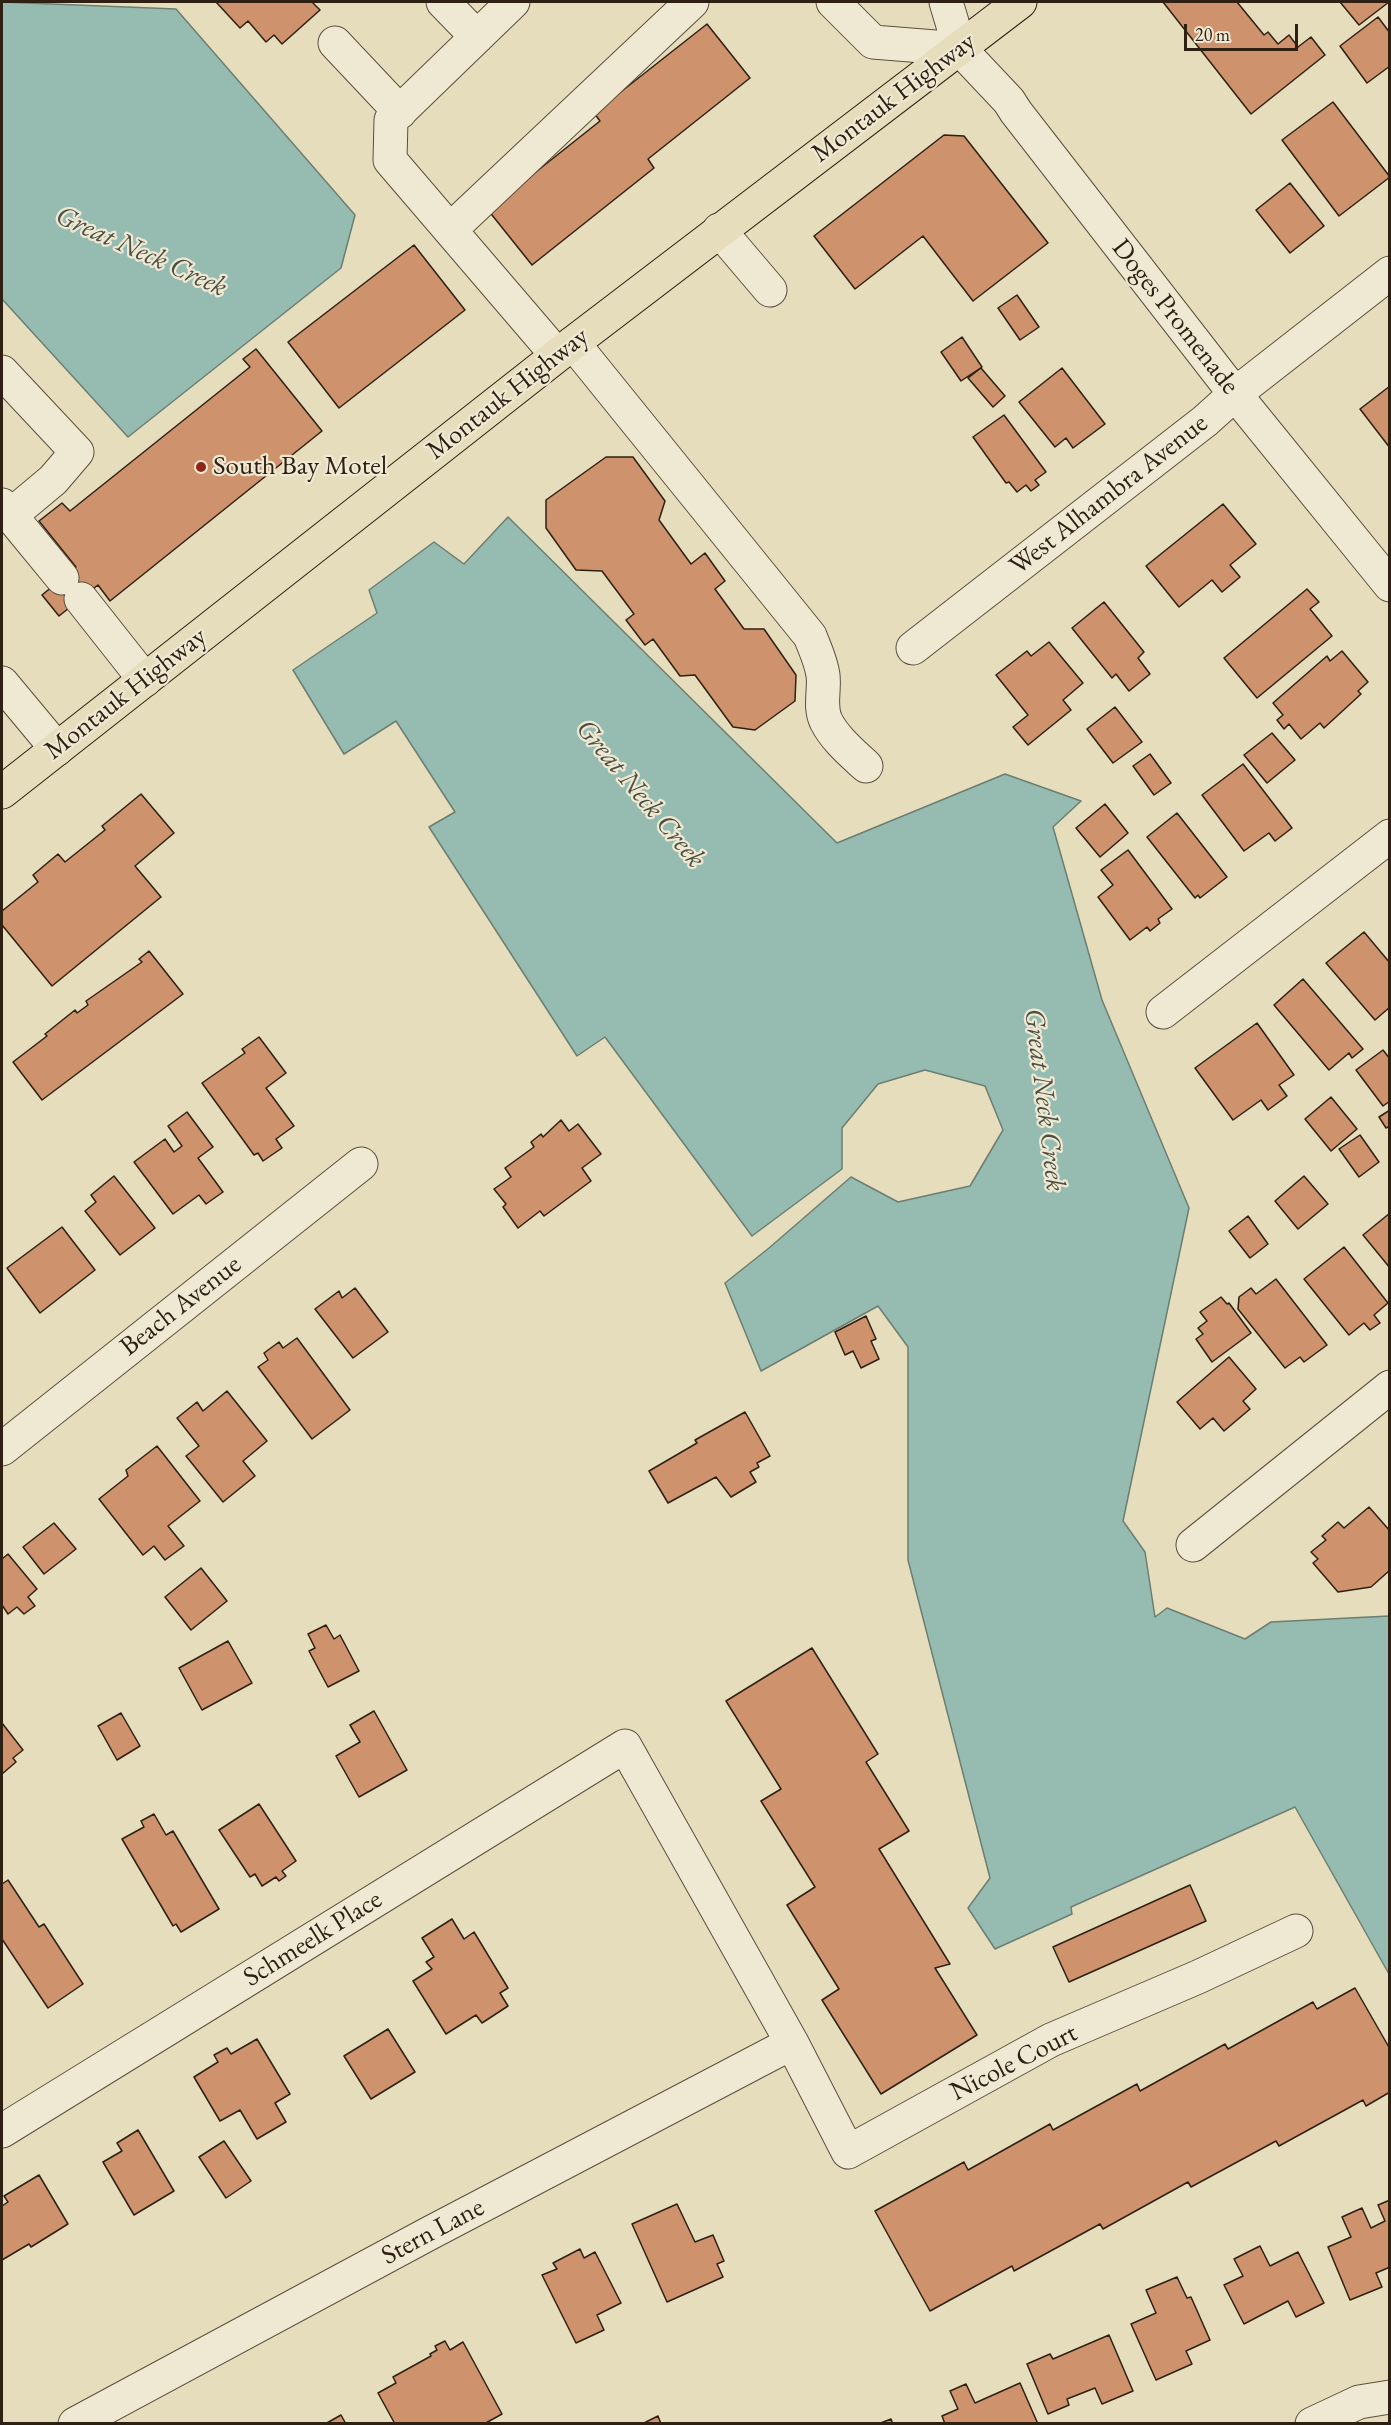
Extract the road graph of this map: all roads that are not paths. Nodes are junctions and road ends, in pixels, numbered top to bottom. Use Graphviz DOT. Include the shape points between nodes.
graph roads {
  1 [pos="443,2"];
  2 [pos="513,2"];
  3 [pos="692,2"];
  4 [pos="833,2"];
  5 [pos="946,2"];
  6 [pos="1020,2"];
  7 [pos="477,37"];
  8 [pos="334,43"];
  9 [pos="960,49"];
  10 [pos="400,112"];
  11 [pos="450,230"];
  12 [pos="719,230"];
  13 [pos="1389,273"];
  14 [pos="770,290"];
  15 [pos="565,349"];
  16 [pos="2,372"];
  17 [pos="1234,394"];
  18 [pos="6,510"];
  19 [pos="1389,585"];
  20 [pos="913,648"];
  21 [pos="145,680"];
  22 [pos="2,683"];
  23 [pos="57,748"];
  24 [pos="866,766"];
  25 [pos="2,792"];
  26 [pos="1389,836"];
  27 [pos="1163,1012"];
  28 [pos="361,1164"];
  29 [pos="1389,1387"];
  30 [pos="2,1449"];
  31 [pos="1193,1545"];
  32 [pos="1296,1931"];
  33 [pos="792,2043"];
  34 [pos="2,2131"];
  35 [pos="1389,2397"];
  36 [pos="75,2424"];
  37 [pos="1312,2424"];
  1 -- 7 [label="street"];
  2 -- 7 [label="street"];
  3 -- 11 [label="street"];
  4 -- 9 [label="street" via="873,42"];
  5 -- 9 [label="street"];
  6 -- 9 [label="main road, Montauk Highway"];
  7 -- 10 [label="street"];
  8 -- 10 [label="street"];
  9 -- 12 [label="main road, Montauk Highway"];
  9 -- 17 [label="street, Doges Promenade" via="1010,101"];
  10 -- 11 [label="street" via="391,120 390,160"];
  11 -- 15 [label="street"];
  12 -- 14 [label="street"];
  12 -- 15 [label="main road, Montauk Highway"];
  13 -- 17 [label="street, West Alhambra Avenue"];
  15 -- 21 [label="main road, Montauk Highway"];
  15 -- 24 [label="street" via="810,636 823,678 821,701 826,720"];
  16 -- 18 [label="street" via="77,452 53,480"];
  17 -- 19 [label="street, Doges Promenade"];
  17 -- 20 [label="street, West Alhambra Avenue" via="1205,421"];
  18 -- 21 [label="street"];
  21 -- 23 [label="main road, Montauk Highway"];
  22 -- 23 [label="street"];
  23 -- 25 [label="main road, Montauk Highway"];
  26 -- 27 [label="street"];
  28 -- 30 [label="street, Beach Avenue"];
  29 -- 31 [label="street"];
  32 -- 33 [label="street, Nicole Court" via="1051,2040 848,2152"];
  33 -- 34 [label="street, Schmeelk Place" via="625,1746"];
  33 -- 36 [label="street, Stern Lane"];
  35 -- 37 [label="street" via="1359,2402"];
}
